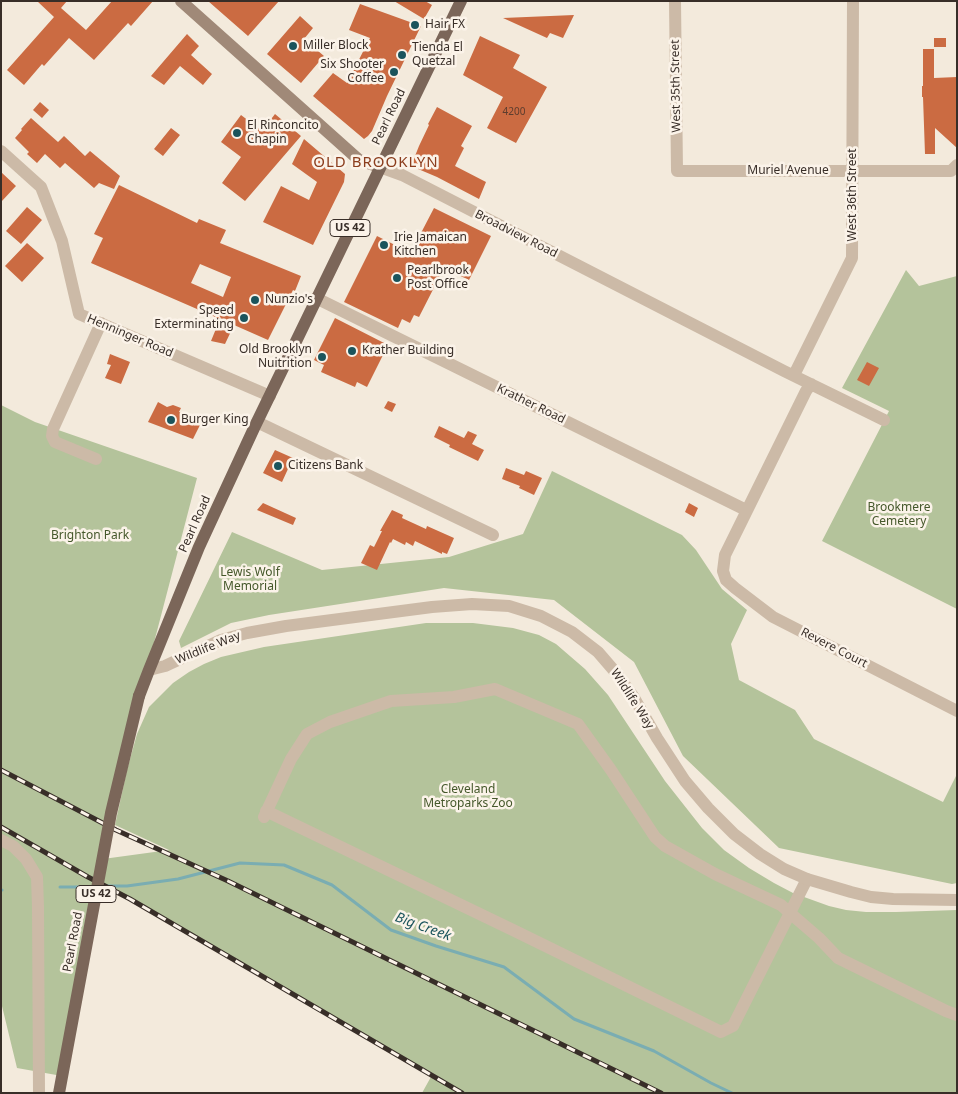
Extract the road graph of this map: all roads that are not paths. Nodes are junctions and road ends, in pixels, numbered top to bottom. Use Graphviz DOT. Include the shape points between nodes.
graph roads {
  1 [pos="181,1"];
  2 [pos="461,1"];
  3 [pos="674,1"];
  4 [pos="853,1"];
  5 [pos="1,151"];
  6 [pos="957,165"];
  7 [pos="380,167"];
  8 [pos="677,171"];
  9 [pos="852,171"];
  10 [pos="316,298"];
  11 [pos="101,323"];
  12 [pos="794,375"];
  13 [pos="811,384"];
  14 [pos="270,396"];
  15 [pos="884,420"];
  16 [pos="257,422"];
  17 [pos="96,459"];
  18 [pos="746,510"];
  19 [pos="493,535"];
  20 [pos="148,670"];
  21 [pos="957,710"];
  22 [pos="1,840"];
  23 [pos="806,879"];
  24 [pos="957,900"];
  25 [pos="790,914"];
  26 [pos="957,1014"];
  27 [pos="39,1093"];
  28 [pos="59,1093"];
  1 -- 7 [label="main road, Broadview Road" via="359,160"];
  2 -- 7 [label="main road, Pearl Road / US 42"];
  3 -- 8 [label="street, West 35th Street"];
  4 -- 9 [label="street, West 36th Street"];
  5 -- 11 [label="street, Henninger Road" via="41,187 62,241 79,314"];
  6 -- 9 [label="street, Muriel Avenue" via="951,171"];
  7 -- 10 [label="main road, Pearl Road / US 42"];
  7 -- 12 [label="street, Broadview Road" via="402,175"];
  8 -- 9 [label="street, Muriel Avenue"];
  9 -- 12 [label="street, West 36th Street" via="852,258"];
  10 -- 14 [label="main road, Pearl Road / US 42"];
  10 -- 18 [label="street, Krather Road"];
  11 -- 14 [label="street, Henninger Road"];
  11 -- 17 [label="street" via="52,436 55,442"];
  12 -- 13 [label="street, Broadview Road"];
  13 -- 15 [label="street, Broadview Road"];
  13 -- 18 [label="street"];
  14 -- 16 [label="main road, Pearl Road / US 42"];
  16 -- 19 [label="street"];
  16 -- 20 [label="main road, Pearl Road / US 42" via="199,547"];
  18 -- 21 [label="street, Revere Court" via="725,554 723,571 726,580 772,617"];
  20 -- 23 [label="street, Wildlife Way" via="165,666 221,640 286,626 472,604 509,606 541,616 572,632 598,652 633,696 685,781 734,834 760,854"];
  20 -- 28 [label="main road, Pearl Road / US 42, bridge" via="111,813"];
  22 -- 27 [label="street" via="20,853 37,877"];
  23 -- 24 [label="street, Wildlife Way" via="871,897"];
  23 -- 25 [label="street"];
  25 -- 25 [label="street" via="781,905 665,846 655,837 578,724 495,689 454,697 391,701 330,722 307,734 291,759 265,814 721,1032 732,1026"];
  25 -- 26 [label="street" via="838,958 932,1005"];
}
